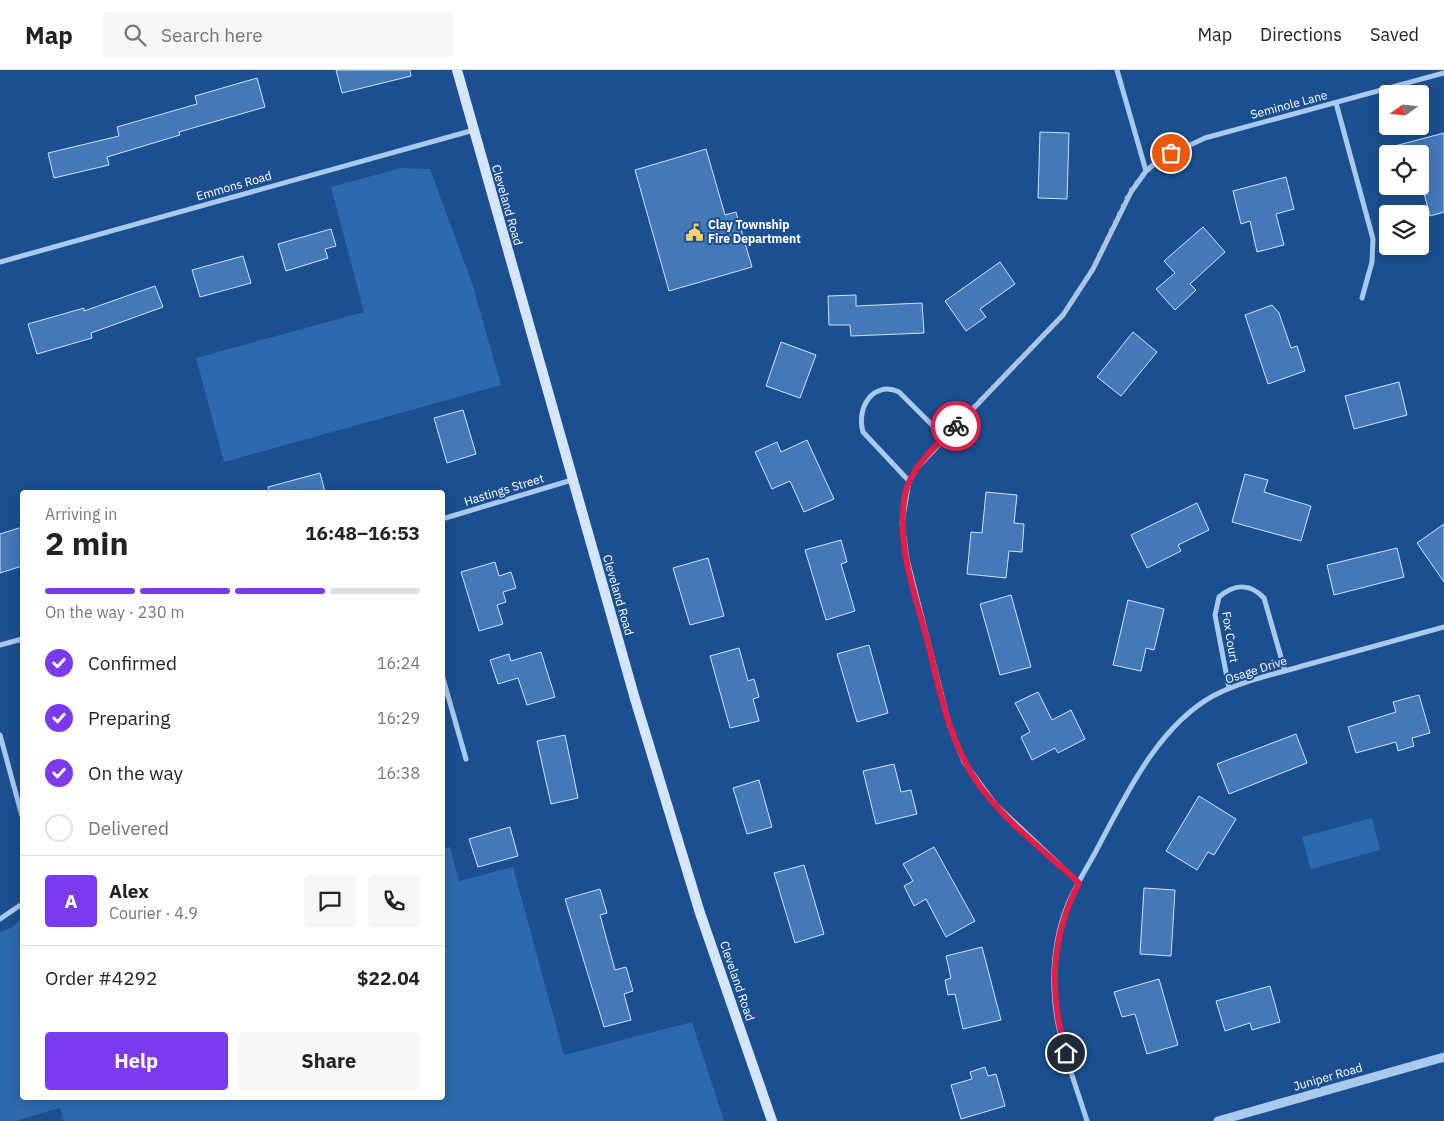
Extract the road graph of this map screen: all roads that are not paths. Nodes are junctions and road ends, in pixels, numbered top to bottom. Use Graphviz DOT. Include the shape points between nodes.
graph roads {
  1 [pos="457,70"];
  2 [pos="1117,70"];
  3 [pos="1444,73"];
  4 [pos="1336,103"];
  5 [pos="474,130"];
  6 [pos="1146,171"];
  7 [pos="0,262"];
  8 [pos="1362,298"];
  9 [pos="945,438"];
  10 [pos="572,480"];
  11 [pos="909,481"];
  12 [pos="445,518"];
  13 [pos="1444,627"];
  14 [pos="20,640"];
  15 [pos="0,645"];
  16 [pos="1285,671"];
  17 [pos="445,686"];
  18 [pos="1229,688"];
  19 [pos="0,735"];
  20 [pos="466,759"];
  21 [pos="20,809"];
  22 [pos="1079,883"];
  23 [pos="20,905"];
  24 [pos="0,919"];
  25 [pos="1444,1057"];
  26 [pos="772,1121"];
  27 [pos="1086,1121"];
  28 [pos="1218,1121"];
  1 -- 5 [label="main road, Cleveland Road"];
  2 -- 6 [label="street"];
  3 -- 4 [label="street, Seminole Lane"];
  4 -- 6 [label="street, Seminole Lane" via="1205,138 1160,159"];
  4 -- 8 [label="street" via="1373,239 1372,262"];
  5 -- 7 [label="street, Emmons Road"];
  5 -- 10 [label="main road, Cleveland Road"];
  6 -- 9 [label="street, Seminole Lane" via="1130,192 1082,288 1063,315"];
  9 -- 11 [label="street, Seminole Lane"];
  9 -- 11 [label="street" via="899,392 883,388 867,400 860,422 863,432"];
  10 -- 12 [label="street, Hastings Street"];
  10 -- 26 [label="main road, Cleveland Road" via="700,913"];
  11 -- 22 [label="street" via="902,523 907,559 949,724 964,762 995,804"];
  13 -- 16 [label="street, Osage Drive"];
  14 -- 15 [label="street"];
  16 -- 18 [label="street, Osage Drive"];
  16 -- 18 [label="street, Fox Court" via="1264,598 1256,590 1242,586 1232,588 1218,597 1214,614"];
  17 -- 20 [label="street"];
  18 -- 22 [label="street, Osage Drive" via="1197,708 1156,750 1122,803"];
  19 -- 21 [label="street"];
  22 -- 27 [label="street, Osage Drive" via="1068,903 1060,930 1054,989 1061,1036"];
  23 -- 24 [label="street"];
  25 -- 28 [label="street, Juniper Road"];
}
